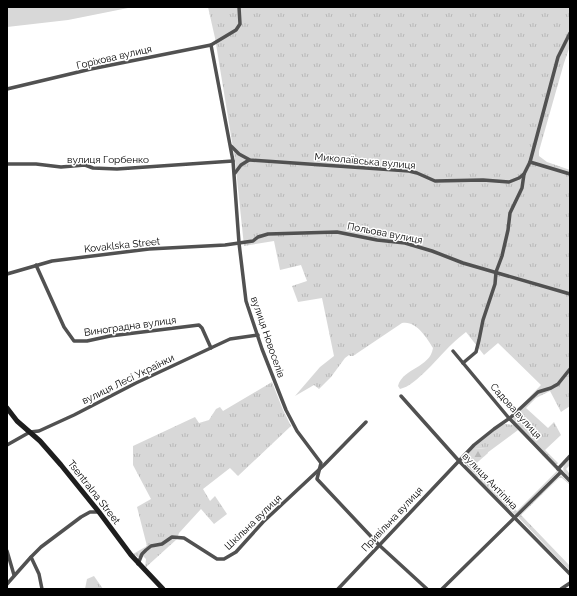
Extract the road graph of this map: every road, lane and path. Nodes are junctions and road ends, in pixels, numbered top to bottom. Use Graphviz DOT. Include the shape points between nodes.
graph roads {
  1 [pos="239,7"];
  2 [pos="570,33"];
  3 [pos="211,45"];
  4 [pos="7,89"];
  5 [pos="230,145"];
  6 [pos="250,160"];
  7 [pos="233,161"];
  8 [pos="530,162"];
  9 [pos="7,164"];
  10 [pos="234,174"];
  11 [pos="524,174"];
  12 [pos="570,174"];
  13 [pos="239,243"];
  14 [pos="36,265"];
  15 [pos="496,272"];
  16 [pos="7,274"];
  17 [pos="570,294"];
  18 [pos="258,335"];
  19 [pos="211,348"];
  20 [pos="452,351"];
  21 [pos="463,363"];
  22 [pos="570,369"];
  23 [pos="401,396"];
  24 [pos="7,408"];
  25 [pos="510,418"];
  26 [pos="366,422"];
  27 [pos="30,432"];
  28 [pos="7,445"];
  29 [pos="570,456"];
  30 [pos="459,461"];
  31 [pos="318,471"];
  32 [pos="560,471"];
  33 [pos="570,481"];
  34 [pos="99,512"];
  35 [pos="515,518"];
  36 [pos="379,545"];
  37 [pos="7,551"];
  38 [pos="31,557"];
  39 [pos="138,564"];
  40 [pos="570,574"];
  41 [pos="14,575"];
  42 [pos="570,583"];
  43 [pos="7,584"];
  44 [pos="42,589"];
  45 [pos="163,589"];
  46 [pos="338,589"];
  47 [pos="427,589"];
  48 [pos="442,589"];
  49 [pos="561,589"];
  1 -- 3 [label="street, Горіхова вулиця" via="240,24 233,32"];
  2 -- 8 [label="street" via="558,58"];
  3 -- 4 [label="street, Горіхова вулиця"];
  3 -- 5 [label="street, вулиця Новоселів"];
  5 -- 6 [label="street"];
  5 -- 7 [label="street, вулиця Новоселів"];
  6 -- 10 [label="street" via="241,164"];
  6 -- 11 [label="street, Миколаївська вулиця" via="410,171 435,181 509,182"];
  7 -- 9 [label="street, вулиця Горбенко" via="118,169 93,168 85,165 61,167"];
  7 -- 10 [label="street, вулиця Новоселів"];
  8 -- 11 [label="street"];
  8 -- 12 [label="street"];
  10 -- 13 [label="street, вулиця Новоселів"];
  11 -- 15 [label="street" via="522,188 510,214 502,256"];
  13 -- 14 [label="street, Kovaklska Street" via="149,249"];
  13 -- 15 [label="street, Польова вулиця" via="253,241 268,234 346,233 405,243"];
  13 -- 18 [label="street, вулиця Новоселів" via="246,301"];
  14 -- 16 [label="street, Kovaklska Street"];
  14 -- 19 [label="street, Виноградна вулиця" via="64,327 74,341 198,324"];
  15 -- 17 [label="street, Польова вулиця"];
  15 -- 21 [label="street" via="476,352"];
  18 -- 19 [label="street, вулиця Лесі Українки" via="230,340"];
  18 -- 31 [label="street, вулиця Новоселів" via="286,410 297,432 321,463"];
  19 -- 27 [label="street, вулиця Лесі Українки" via="74,415 39,431"];
  20 -- 21 [label="street, Садова вулиця"];
  21 -- 25 [label="street, Садова вулиця"];
  22 -- 25 [label="street, Привільна вулиця" via="558,384 538,392"];
  23 -- 30 [label="street, вулиця Антіпіна"];
  24 -- 27 [label="street, Tsentralna Street"];
  25 -- 30 [label="street, Привільна вулиця" via="474,445"];
  25 -- 32 [label="street, Садова вулиця"];
  26 -- 31 [label="street, Шкільна вулиця"];
  27 -- 28 [label="street, вулиця Лесі Українки"];
  27 -- 34 [label="street, Tsentralna Street"];
  29 -- 32 [label="street"];
  30 -- 35 [label="street, вулиця Антіпіна"];
  30 -- 36 [label="street, Привільна вулиця"];
  31 -- 36 [label="street" via="317,479"];
  31 -- 39 [label="street, Шкільна вулиця" via="263,522 236,552 224,559 217,559 184,538 172,537 162,544 151,546 142,554"];
  32 -- 33 [label="street, Садова вулиця"];
  32 -- 35 [label="street"];
  34 -- 38 [label="street" via="90,512 81,517"];
  34 -- 39 [label="street, Tsentralna Street"];
  35 -- 40 [label="street, вулиця Антіпіна"];
  35 -- 48 [label="street"];
  36 -- 46 [label="street, Привільна вулиця"];
  36 -- 47 [label="street"];
  37 -- 41 [label="street"];
  38 -- 41 [label="street"];
  38 -- 44 [label="street" via="39,574"];
  39 -- 45 [label="street, Tsentralna Street"];
  41 -- 43 [label="street"];
  42 -- 49 [label="street"];
}
